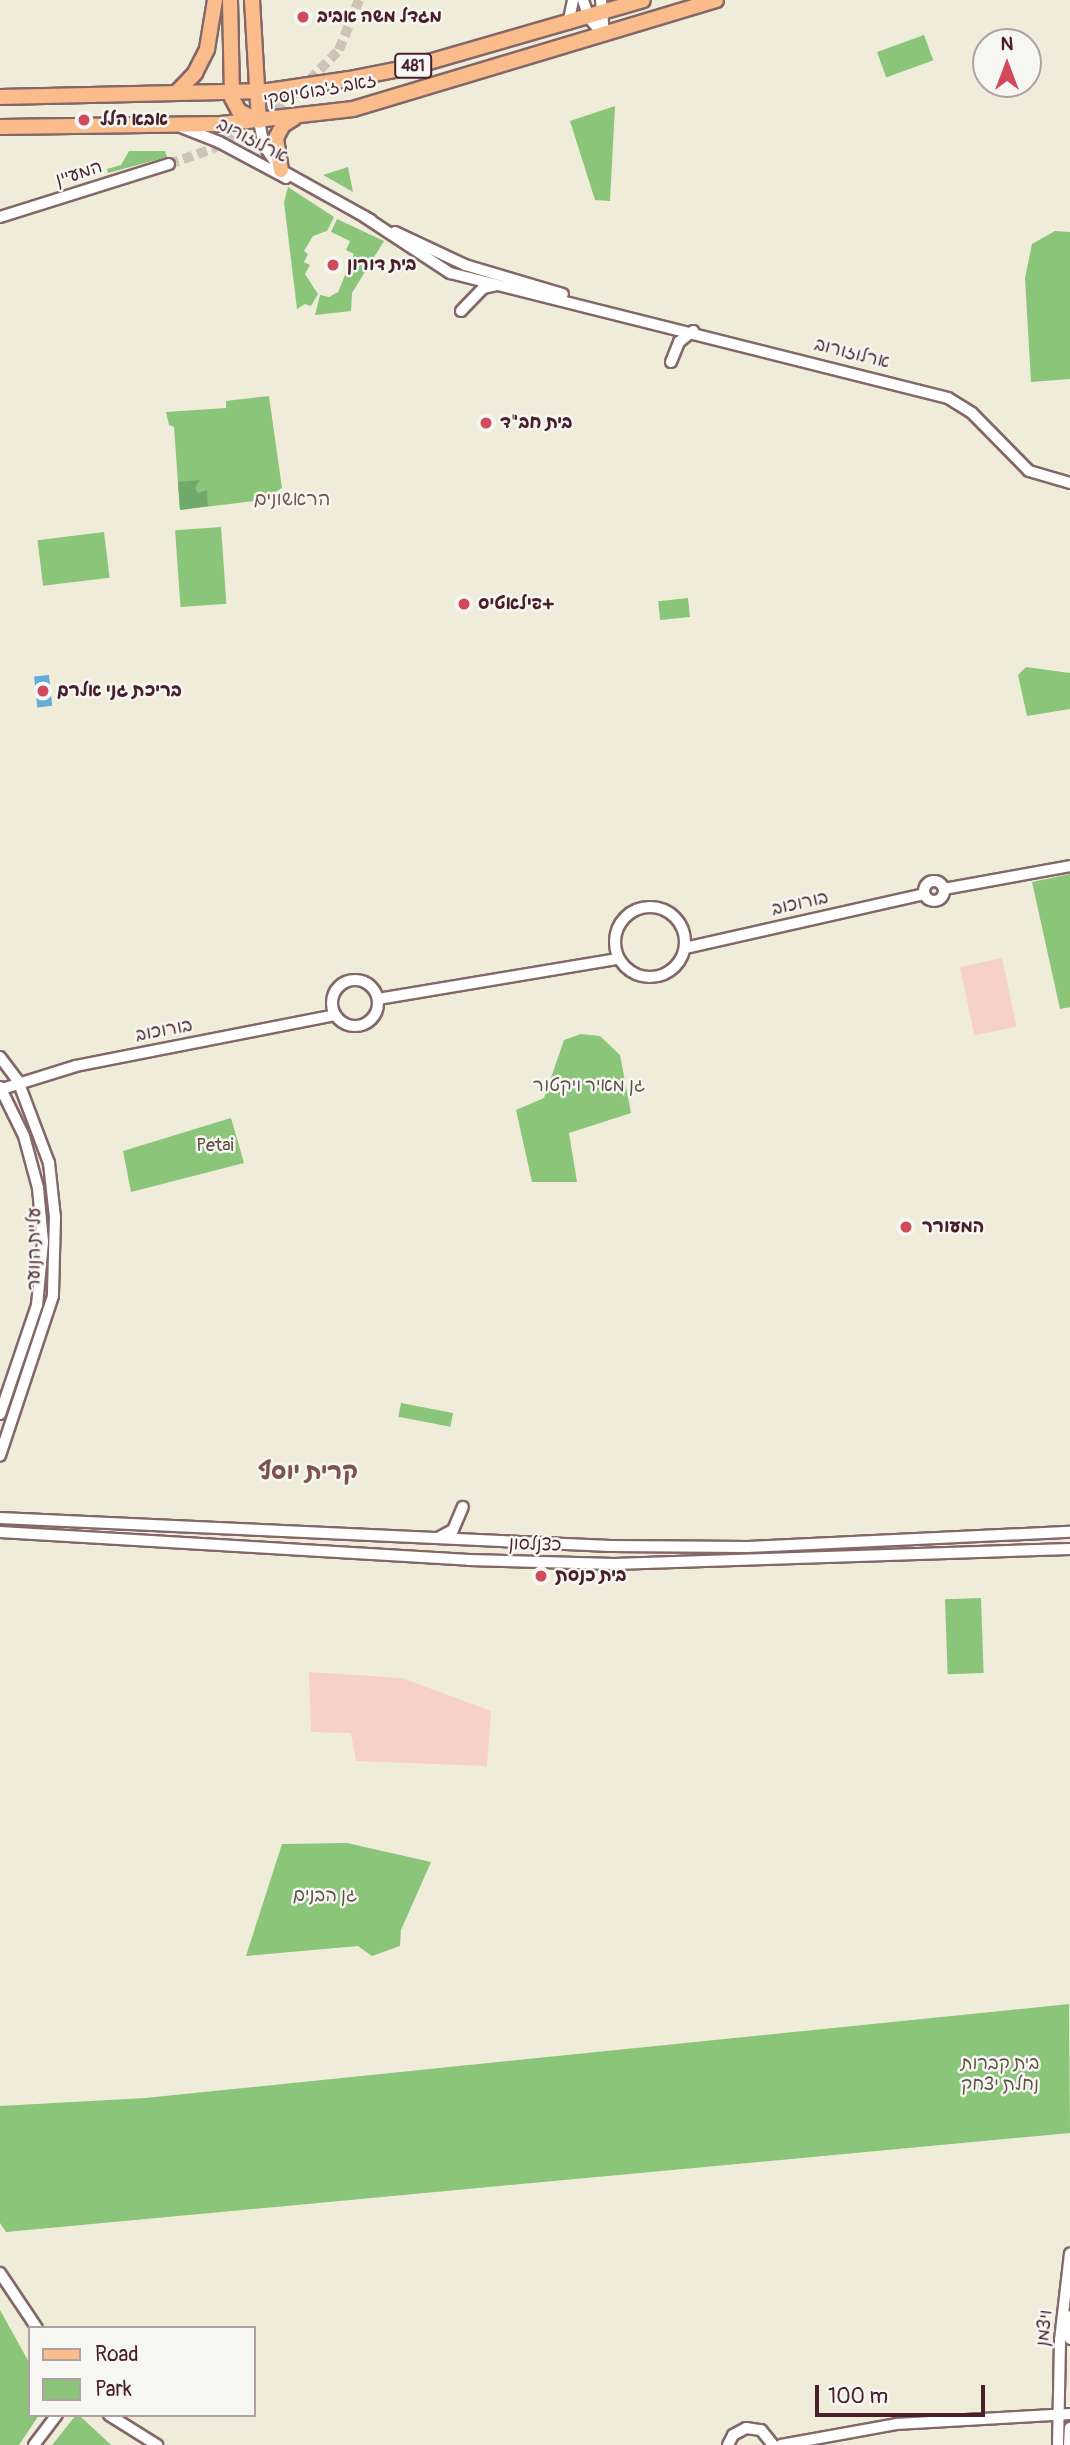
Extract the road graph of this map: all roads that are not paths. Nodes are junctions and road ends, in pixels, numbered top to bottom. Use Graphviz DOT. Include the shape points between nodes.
graph roads {
  1 [pos="215,0"];
  2 [pos="230,0"];
  3 [pos="252,0"];
  4 [pos="573,0"];
  5 [pos="583,0"];
  6 [pos="643,0"];
  7 [pos="716,0"];
  8 [pos="603,6"];
  9 [pos="589,18"];
  10 [pos="568,24"];
  11 [pos="604,35"];
  12 [pos="256,91"];
  13 [pos="231,92"];
  14 [pos="176,93"];
  15 [pos="0,97"];
  16 [pos="295,117"];
  17 [pos="259,121"];
  18 [pos="169,122"];
  19 [pos="0,127"];
  20 [pos="169,164"];
  21 [pos="281,170"];
  22 [pos="317,192"];
  23 [pos="365,217"];
  24 [pos="0,218"];
  25 [pos="499,285"];
  26 [pos="598,307"];
  27 [pos="461,311"];
  28 [pos="693,331"];
  29 [pos="671,362"];
  30 [pos="1070,483"];
  31 [pos="1070,866"];
  32 [pos="685,948"];
  33 [pos="618,959"];
  34 [pos="378,999"];
  35 [pos="335,1015"];
  36 [pos="0,1057"];
  37 [pos="18,1082"];
  38 [pos="1,1088"];
  39 [pos="0,1414"];
  40 [pos="0,1455"];
  41 [pos="463,1507"];
  42 [pos="0,1518"];
  43 [pos="0,1532"];
  44 [pos="1070,1532"];
  45 [pos="431,1540"];
  46 [pos="1070,1549"];
  47 [pos="1070,2254"];
  48 [pos="0,2273"];
  49 [pos="1066,2299"];
  50 [pos="36,2326"];
  51 [pos="1070,2339"];
  52 [pos="1064,2414"];
  53 [pos="55,2417"];
  54 [pos="112,2417"];
  55 [pos="1070,2428"];
  56 [pos="34,2445"];
  57 [pos="157,2445"];
  58 [pos="728,2445"];
  59 [pos="773,2445"];
  60 [pos="781,2445"];
  61 [pos="1058,2445"];
  62 [pos="1069,2445"];
  1 -- 14 [label="main road" via="207,49 195,73"];
  2 -- 13 [label="main road"];
  3 -- 12 [label="main road"];
  4 -- 10 [label="street"];
  5 -- 9 [label="street"];
  6 -- 8 [label="main road, זאב ז'בוטינסקי / 481"];
  7 -- 11 [label="main road, זאב ז'בוטינסקי / 481"];
  8 -- 9 [label="main road, זאב ז'בוטינסקי / 481"];
  8 -- 11 [label="street"];
  9 -- 10 [label="main road, זאב ז'בוטינסקי / 481"];
  9 -- 11 [label="street"];
  10 -- 12 [label="main road, זאב ז'בוטינסקי / 481" via="415,66"];
  11 -- 16 [label="main road, זאב ז'בוטינסקי / 481" via="353,109"];
  12 -- 13 [label="main road, זאב ז'בוטינסקי / 481"];
  12 -- 17 [label="main road"];
  13 -- 14 [label="main road, זאב ז'בוטינסקי / 481"];
  13 -- 17 [label="main road" via="239,111"];
  14 -- 15 [label="main road, זאב ז'בוטינסקי / 481"];
  16 -- 17 [label="main road, זאב ז'בוטינסקי / 481"];
  16 -- 21 [label="main road" via="283,125 276,138"];
  17 -- 18 [label="main road, זאב ז'בוטינסקי / 481"];
  17 -- 21 [label="street, ארלוזורוב" via="264,146"];
  18 -- 19 [label="main road, זאב ז'בוטינסקי / 481"];
  18 -- 22 [label="street, ארלוזורוב"];
  20 -- 24 [label="street, המעיין"];
  21 -- 22 [label="street, ארלוזורוב"];
  22 -- 23 [label="street, ארלוזורוב"];
  23 -- 25 [label="street, ארלוזורוב" via="450,273"];
  23 -- 26 [label="street, ארלוזורוב" via="465,265"];
  25 -- 26 [label="street, ארלוזורוב"];
  25 -- 27 [label="street" via="483,288"];
  26 -- 28 [label="street, ארלוזורוב"];
  28 -- 29 [label="street" via="679,342"];
  28 -- 30 [label="street, ארלוזורוב" via="947,398 972,413 1030,471"];
  31 -- 32 [label="street, בורוכוב" via="944,889 936,901 924,894"];
  32 -- 33 [label="street" via="676,966 660,976 636,975"];
  32 -- 33 [label="street" via="676,918 646,907 625,916 618,926 614,937"];
  33 -- 34 [label="street"];
  34 -- 35 [label="street" via="376,1012 366,1023 349,1025"];
  34 -- 35 [label="street" via="370,985 350,980 335,992"];
  35 -- 37 [label="street, בורוכוב"];
  36 -- 37 [label="street, עליית הנוער"];
  37 -- 38 [label="street, בורוכוב"];
  37 -- 40 [label="street, עליית הנוער" via="49,1163 55,1217 53,1296"];
  38 -- 39 [label="street, עליית הנוער" via="24,1136 38,1188 43,1252 37,1306"];
  41 -- 45 [label="street" via="453,1530"];
  42 -- 45 [label="street, כצנלסון"];
  43 -- 46 [label="street, כצנלסון" via="470,1560 614,1564"];
  44 -- 45 [label="street, כצנלסון" via="748,1547"];
  47 -- 49 [label="street, ויצמן"];
  48 -- 50 [label="street"];
  49 -- 51 [label="street, ויצמן"];
  49 -- 52 [label="street, ויצמן"];
  52 -- 60 [label="street" via="896,2424"];
  52 -- 61 [label="street, ויצמן"];
  53 -- 56 [label="street"];
  54 -- 57 [label="street"];
  55 -- 62 [label="street"];
  58 -- 59 [label="street" via="740,2431 754,2428 767,2434"];
}
